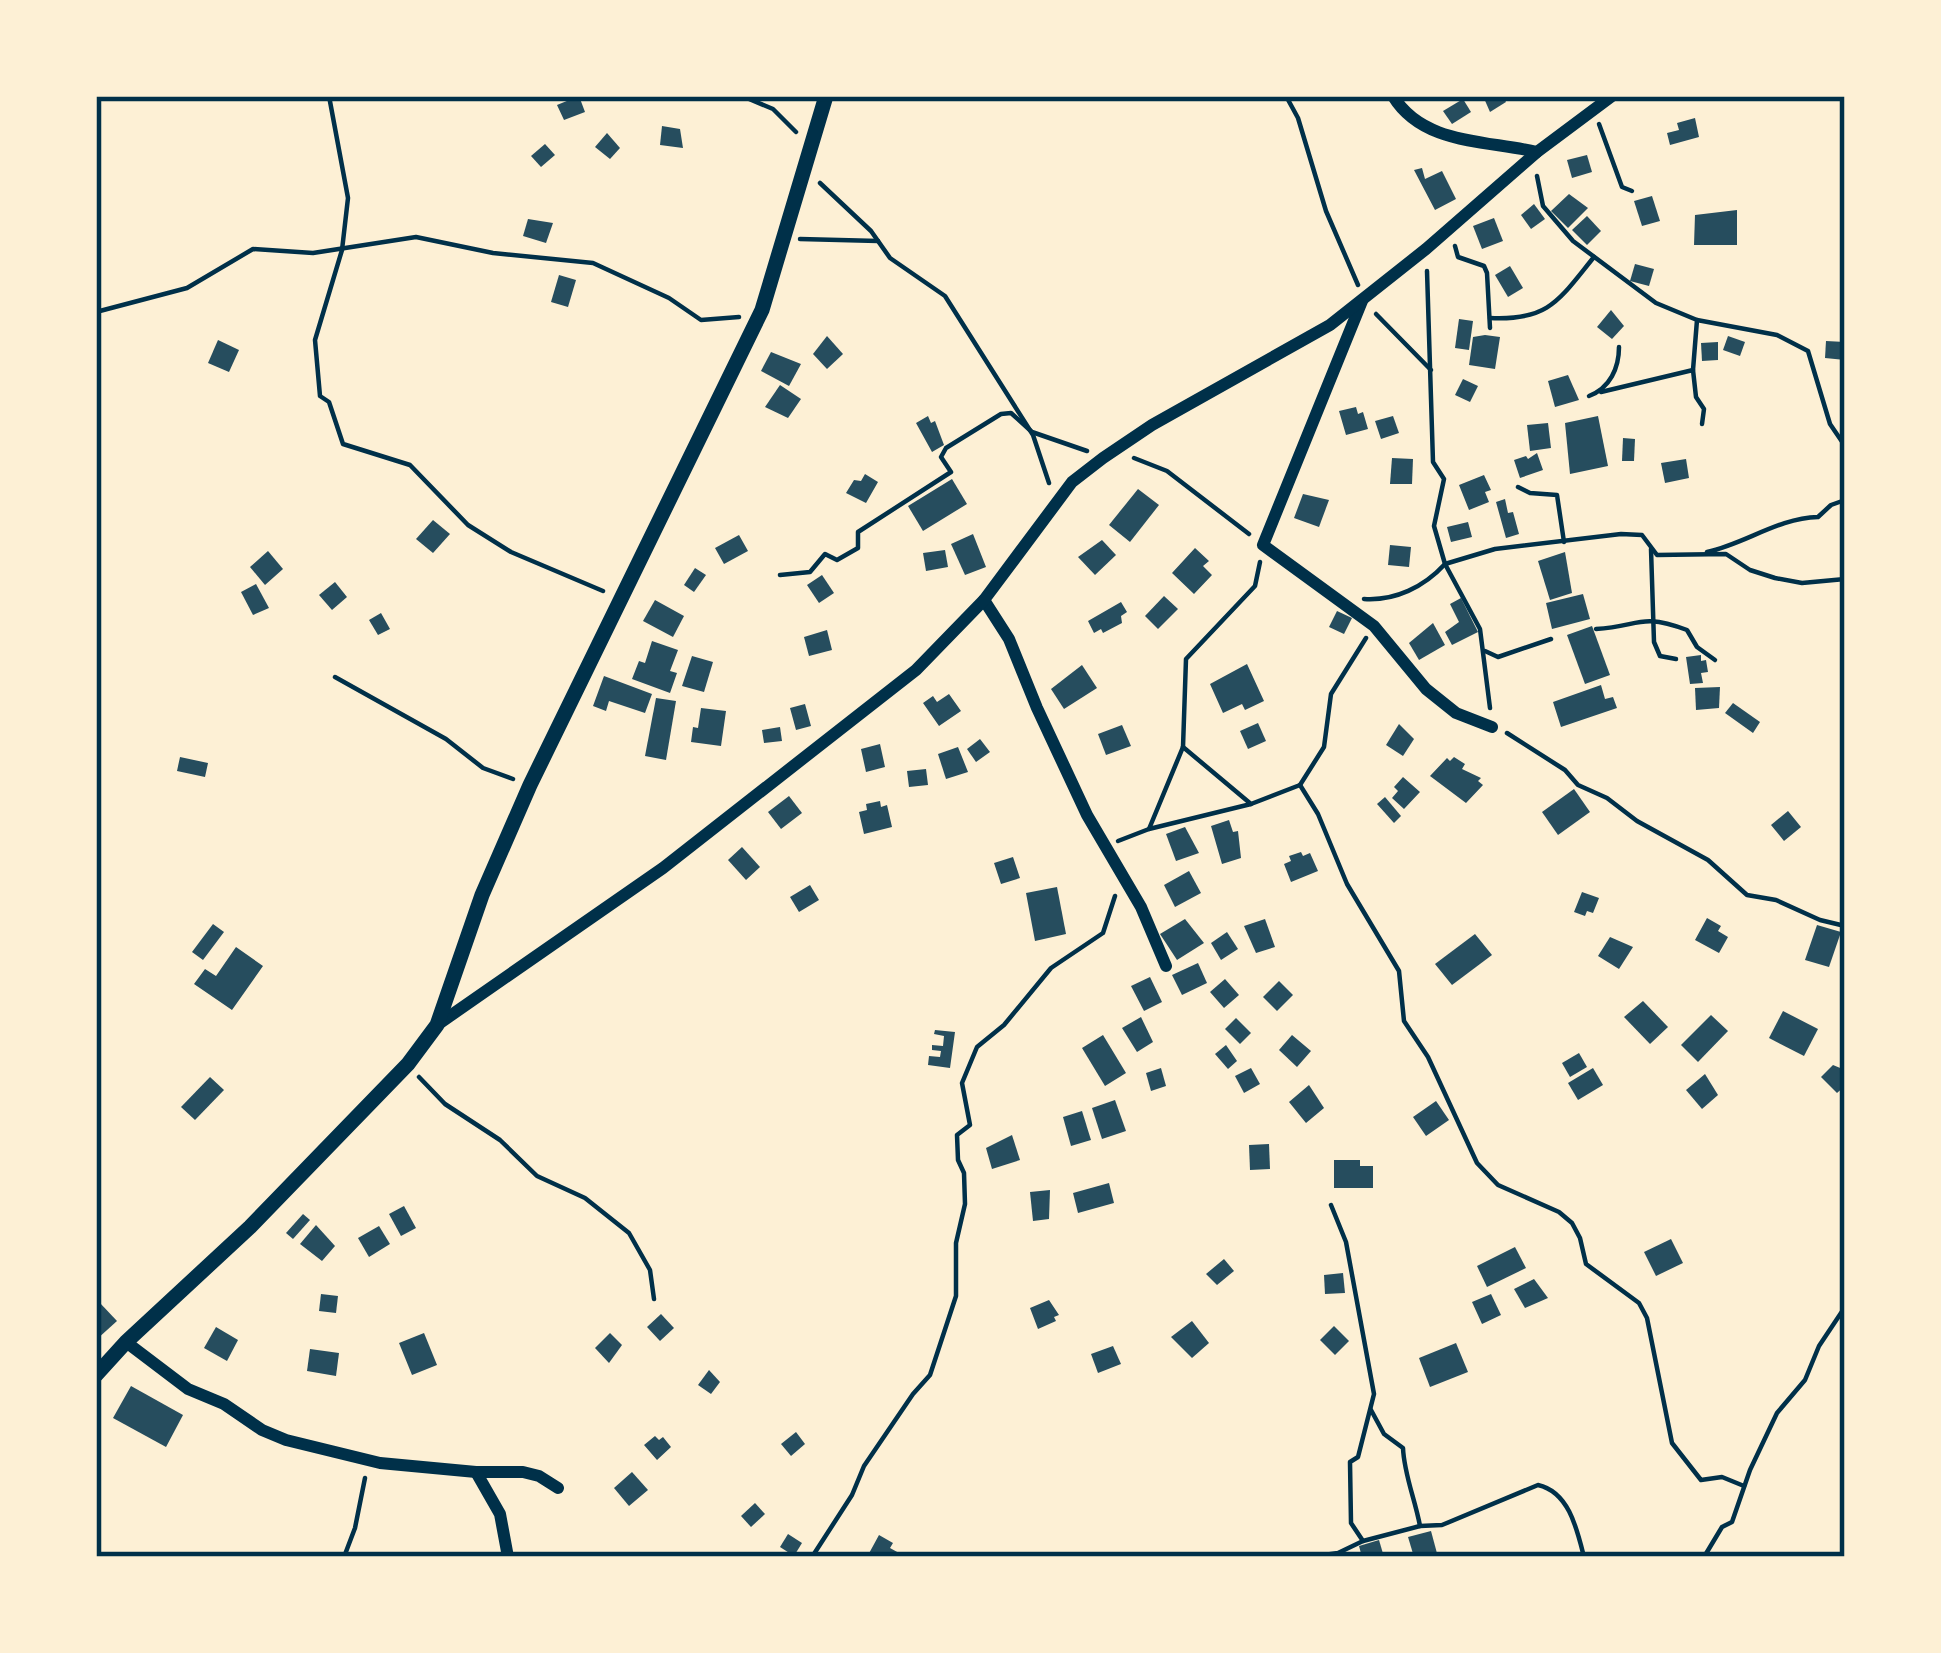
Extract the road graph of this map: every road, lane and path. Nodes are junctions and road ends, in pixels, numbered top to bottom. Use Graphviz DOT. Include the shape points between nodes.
graph roads {
  1 [pos="328,96"];
  2 [pos="742,96"];
  3 [pos="826,96"];
  4 [pos="1286,96"];
  5 [pos="1393,96"];
  6 [pos="1612,96"];
  7 [pos="1595,110"];
  8 [pos="811,151"];
  9 [pos="1537,152"];
  10 [pos="806,168"];
  11 [pos="1632,191"];
  12 [pos="1450,226"];
  13 [pos="784,241"];
  14 [pos="878,242"];
  15 [pos="1426,249"];
  16 [pos="342,250"];
  17 [pos="1594,257"];
  18 [pos="1362,300"];
  19 [pos="762,310"];
  20 [pos="96,312"];
  21 [pos="1490,318"];
  22 [pos="1697,320"];
  23 [pos="1490,328"];
  24 [pos="1619,346"];
  25 [pos="1431,370"];
  26 [pos="1693,370"];
  27 [pos="1601,392"];
  28 [pos="1589,396"];
  29 [pos="1702,424"];
  30 [pos="1032,432"];
  31 [pos="1845,446"];
  32 [pos="1110,454"];
  33 [pos="1518,487"];
  34 [pos="1845,500"];
  35 [pos="1056,506"];
  36 [pos="1564,542"];
  37 [pos="1263,545"];
  38 [pos="1651,549"];
  39 [pos="1696,555"];
  40 [pos="1444,564"];
  41 [pos="780,575"];
  42 [pos="1845,579"];
  43 [pos="1324,590"];
  44 [pos="619,598"];
  45 [pos="984,600"];
  46 [pos="1654,620"];
  47 [pos="1374,626"];
  48 [pos="1596,629"];
  49 [pos="1550,639"];
  50 [pos="1484,651"];
  51 [pos="1676,659"];
  52 [pos="1715,660"];
  53 [pos="334,677"];
  54 [pos="1492,727"];
  55 [pos="1183,747"];
  56 [pos="530,785"];
  57 [pos="1300,785"];
  58 [pos="1251,804"];
  59 [pos="1149,829"];
  60 [pos="1105,845"];
  61 [pos="1121,874"];
  62 [pos="1845,926"];
  63 [pos="1166,967"];
  64 [pos="437,1025"];
  65 [pos="408,1064"];
  66 [pos="1331,1205"];
  67 [pos="654,1298"];
  68 [pos="1845,1307"];
  69 [pos="126,1342"];
  70 [pos="96,1375"];
  71 [pos="1371,1409"];
  72 [pos="368,1461"];
  73 [pos="476,1472"];
  74 [pos="1744,1486"];
  75 [pos="558,1488"];
  76 [pos="1420,1526"];
  77 [pos="1363,1540"];
  78 [pos="820,1548"];
  79 [pos="827,1554"];
  80 [pos="344,1557"];
  81 [pos="508,1557"];
  82 [pos="812,1557"];
  83 [pos="1310,1557"];
  84 [pos="1584,1557"];
  85 [pos="1704,1557"];
  1 -- 16 [label="path" via="348,198"];
  2 -- 8 [label="path" via="773,109"];
  3 -- 8 [label="street"];
  4 -- 18 [label="path"];
  5 -- 9 [label="street" via="1406,117 1454,140"];
  6 -- 7 [label="street"];
  7 -- 9 [label="street"];
  7 -- 11 [label="path" via="1622,187"];
  8 -- 10 [label="street"];
  9 -- 12 [label="street"];
  9 -- 17 [label="path" via="1543,206"];
  10 -- 13 [label="street"];
  10 -- 14 [label="path"];
  12 -- 15 [label="street"];
  12 -- 21 [label="path" via="1458,257 1484,266"];
  13 -- 14 [label="path"];
  13 -- 19 [label="street"];
  14 -- 30 [label="path" via="945,296"];
  15 -- 18 [label="street"];
  15 -- 25 [label="path"];
  16 -- 19 [label="path" via="416,237 458,243 593,263 701,320"];
  16 -- 20 [label="path" via="254,249 187,288"];
  16 -- 44 [label="path" via="315,340 320,396 343,445 410,465 468,525"];
  17 -- 21 [label="path" via="1526,320"];
  17 -- 22 [label="path" via="1656,303"];
  18 -- 25 [label="path"];
  18 -- 32 [label="street"];
  18 -- 37 [label="street"];
  19 -- 44 [label="street"];
  21 -- 23 [label="path"];
  22 -- 26 [label="path"];
  22 -- 31 [label="path" via="1777,334 1808,351"];
  24 -- 27 [label="path"];
  25 -- 40 [label="path" via="1433,462 1444,479 1434,526"];
  26 -- 27 [label="path"];
  26 -- 29 [label="path"];
  27 -- 28 [label="path"];
  30 -- 32 [label="path"];
  30 -- 35 [label="path"];
  30 -- 41 [label="path" via="1001,414 946,448 941,457 951,472 858,532 858,548 838,560 825,554 810,572"];
  32 -- 35 [label="street" via="1072,482"];
  32 -- 37 [label="path" via="1167,471"];
  33 -- 36 [label="path" via="1557,496"];
  34 -- 39 [label="path" via="1818,517"];
  35 -- 45 [label="street"];
  36 -- 38 [label="path" via="1622,533 1642,535"];
  36 -- 40 [label="path"];
  37 -- 43 [label="street"];
  37 -- 55 [label="path" via="1255,586 1186,659"];
  38 -- 39 [label="path"];
  38 -- 46 [label="path"];
  39 -- 42 [label="path" via="1726,554 1802,583"];
  40 -- 43 [label="path" via="1396,598"];
  40 -- 50 [label="path"];
  43 -- 47 [label="street"];
  44 -- 56 [label="street"];
  45 -- 60 [label="street"];
  45 -- 64 [label="street" via="916,670 751,801"];
  46 -- 48 [label="path"];
  46 -- 51 [label="path" via="1660,656"];
  46 -- 52 [label="path" via="1687,630"];
  47 -- 54 [label="street" via="1426,689"];
  47 -- 57 [label="path" via="1331,694 1324,747"];
  49 -- 50 [label="path" via="1498,657"];
  50 -- 54 [label="path"];
  53 -- 56 [label="path" via="483,768"];
  54 -- 62 [label="path" via="1708,860 1747,895"];
  55 -- 58 [label="path"];
  55 -- 59 [label="path"];
  56 -- 64 [label="street"];
  57 -- 58 [label="path"];
  57 -- 74 [label="path" via="1399,971 1404,1021 1477,1163 1498,1185 1572,1223 1586,1264 1639,1303 1672,1443 1701,1480"];
  58 -- 59 [label="path"];
  59 -- 60 [label="path"];
  60 -- 61 [label="street"];
  61 -- 63 [label="street"];
  61 -- 78 [label="path" via="1103,933 1051,968 968,1062 962,1083 970,1126 957,1135 965,1204 956,1296 930,1376 864,1466"];
  64 -- 65 [label="street"];
  65 -- 67 [label="path" via="537,1176 585,1198 629,1233 650,1270"];
  65 -- 69 [label="street"];
  66 -- 71 [label="path" via="1346,1242"];
  68 -- 74 [label="path" via="1777,1413"];
  69 -- 70 [label="street"];
  69 -- 72 [label="street" via="262,1430"];
  71 -- 76 [label="path" via="1403,1448"];
  71 -- 77 [label="path" via="1358,1457 1349,1462 1352,1523"];
  72 -- 73 [label="street"];
  72 -- 80 [label="path"];
  73 -- 75 [label="street" via="539,1475"];
  73 -- 81 [label="street" via="500,1514"];
  74 -- 85 [label="path" via="1732,1522"];
  76 -- 77 [label="path"];
  76 -- 84 [label="path" via="1442,1525 1538,1484 1568,1506"];
  77 -- 83 [label="path"];
  78 -- 79 [label="path"];
  78 -- 82 [label="path"];
}
